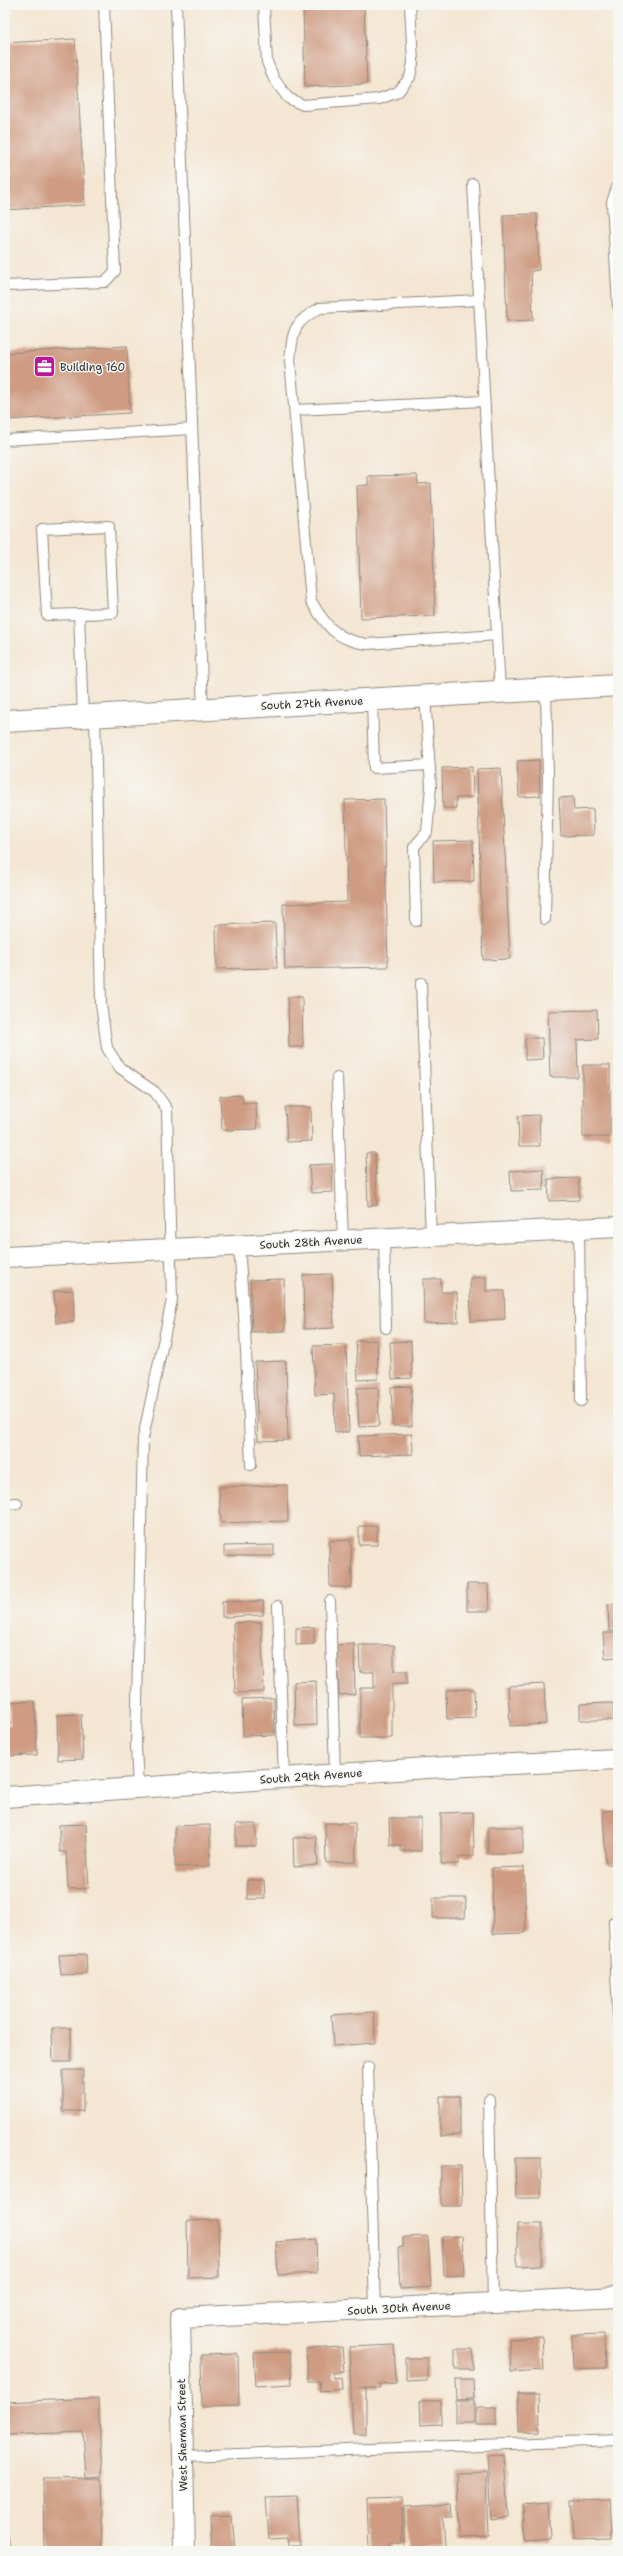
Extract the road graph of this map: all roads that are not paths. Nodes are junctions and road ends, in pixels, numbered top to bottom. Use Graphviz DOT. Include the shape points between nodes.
graph roads {
  1 [pos="104,5"];
  2 [pos="176,5"];
  3 [pos="264,5"];
  4 [pos="410,5"];
  5 [pos="473,184"];
  6 [pos="618,185"];
  7 [pos="5,286"];
  8 [pos="480,300"];
  9 [pos="618,306"];
  10 [pos="484,401"];
  11 [pos="295,410"];
  12 [pos="192,429"];
  13 [pos="5,440"];
  14 [pos="79,614"];
  15 [pos="497,636"];
  16 [pos="618,685"];
  17 [pos="546,689"];
  18 [pos="500,692"];
  19 [pos="425,696"];
  20 [pos="372,700"];
  21 [pos="203,710"];
  22 [pos="89,716"];
  23 [pos="5,721"];
  24 [pos="429,765"];
  25 [pos="545,919"];
  26 [pos="416,921"];
  27 [pos="421,983"];
  28 [pos="336,1078"];
  29 [pos="618,1227"];
  30 [pos="579,1229"];
  31 [pos="431,1236"];
  32 [pos="384,1238"];
  33 [pos="343,1240"];
  34 [pos="239,1245"];
  35 [pos="171,1249"];
  36 [pos="5,1257"];
  37 [pos="386,1328"];
  38 [pos="581,1401"];
  39 [pos="250,1465"];
  40 [pos="17,1503"];
  41 [pos="5,1504"];
  42 [pos="330,1601"];
  43 [pos="278,1606"];
  44 [pos="618,1759"];
  45 [pos="335,1775"];
  46 [pos="284,1778"];
  47 [pos="138,1788"];
  48 [pos="5,1797"];
  49 [pos="614,1922"];
  50 [pos="618,2016"];
  51 [pos="368,2067"];
  52 [pos="489,2099"];
  53 [pos="618,2297"];
  54 [pos="493,2303"];
  55 [pos="375,2309"];
  56 [pos="180,2318"];
  57 [pos="618,2440"];
  58 [pos="183,2456"];
  59 [pos="185,2551"];
  1 -- 7 [label="lane" via="115,271 105,282"];
  2 -- 12 [label="lane"];
  3 -- 4 [label="lane" via="267,62 274,79 288,98 303,105 379,99 398,92 410,77 413,63"];
  5 -- 8 [label="lane"];
  6 -- 9 [label="lane" via="612,202"];
  8 -- 10 [label="lane"];
  8 -- 11 [label="lane" via="320,308 305,316 293,331 290,360"];
  10 -- 11 [label="lane"];
  10 -- 15 [label="lane"];
  11 -- 15 [label="lane" via="311,600 323,621 349,641 367,644"];
  12 -- 13 [label="lane"];
  12 -- 21 [label="lane"];
  14 -- 14 [label="lane" via="47,616 42,530 109,526 113,613"];
  14 -- 22 [label="lane"];
  15 -- 18 [label="lane"];
  16 -- 17 [label="main road, South 27th Avenue"];
  17 -- 18 [label="main road, South 27th Avenue"];
  17 -- 25 [label="lane" via="548,776"];
  18 -- 19 [label="main road, South 27th Avenue"];
  19 -- 20 [label="main road, South 27th Avenue"];
  19 -- 24 [label="lane"];
  20 -- 21 [label="main road, South 27th Avenue"];
  20 -- 24 [label="lane" via="374,768"];
  21 -- 22 [label="main road, South 27th Avenue"];
  22 -- 23 [label="main road, South 27th Avenue"];
  22 -- 35 [label="lane" via="100,996 107,1048 120,1068 155,1092 167,1109"];
  24 -- 26 [label="lane" via="431,786 427,832 414,847"];
  27 -- 31 [label="lane"];
  28 -- 33 [label="lane"];
  29 -- 30 [label="street, South 28th Avenue"];
  30 -- 31 [label="street, South 28th Avenue"];
  30 -- 38 [label="lane"];
  31 -- 32 [label="street, South 28th Avenue"];
  32 -- 33 [label="street, South 28th Avenue"];
  32 -- 37 [label="lane"];
  33 -- 34 [label="street, South 28th Avenue"];
  34 -- 35 [label="street, South 28th Avenue"];
  34 -- 39 [label="lane"];
  35 -- 36 [label="street, South 28th Avenue"];
  35 -- 47 [label="lane" via="172,1300 143,1438 136,1746"];
  40 -- 41 [label="lane"];
  42 -- 45 [label="lane"];
  43 -- 46 [label="lane"];
  44 -- 45 [label="street, South 29th Avenue"];
  45 -- 46 [label="street, South 29th Avenue"];
  46 -- 47 [label="street, South 29th Avenue"];
  47 -- 48 [label="street, South 29th Avenue"];
  49 -- 50 [label="lane"];
  51 -- 55 [label="lane"];
  52 -- 54 [label="lane"];
  53 -- 54 [label="street, South 30th Avenue"];
  54 -- 55 [label="street, South 30th Avenue"];
  55 -- 56 [label="street, South 30th Avenue"];
  56 -- 58 [label="street, West Sherman Street"];
  57 -- 58 [label="lane"];
  58 -- 59 [label="street, West Sherman Street"];
}
